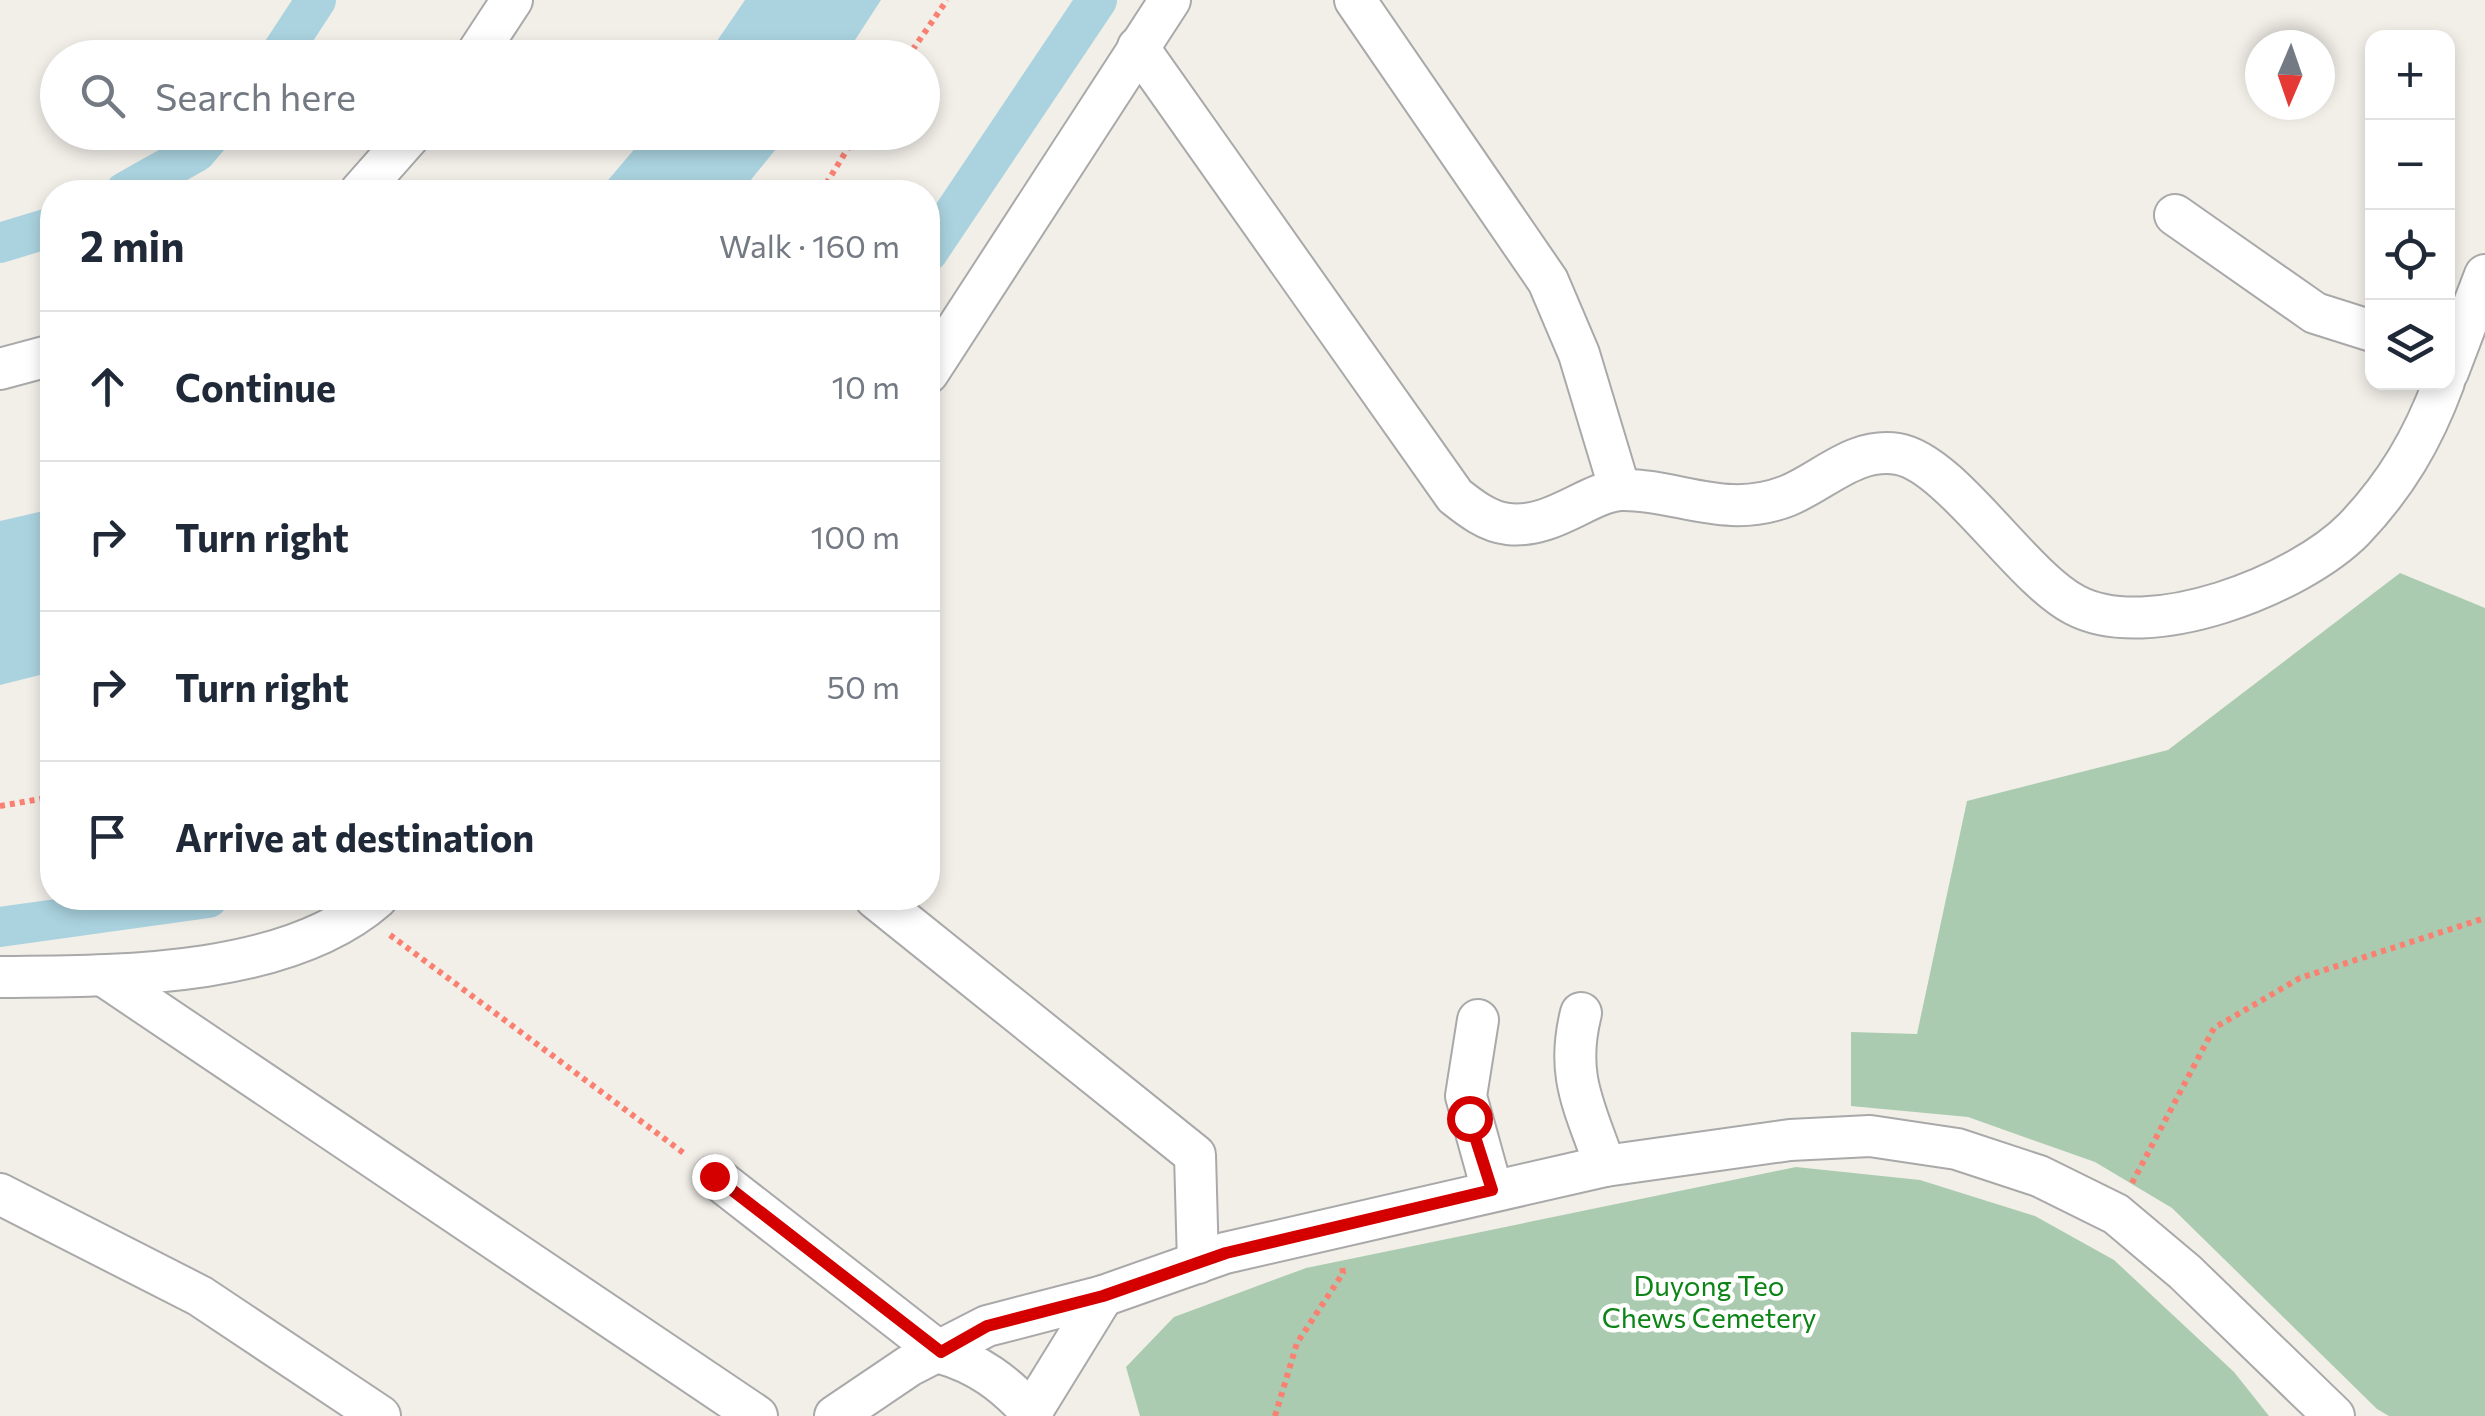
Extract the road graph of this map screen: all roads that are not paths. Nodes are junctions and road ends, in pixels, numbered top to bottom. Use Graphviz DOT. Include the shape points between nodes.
graph roads {
  1 [pos="512,0"];
  2 [pos="1170,0"];
  3 [pos="1355,0"];
  4 [pos="486,40"];
  5 [pos="1138,47"];
  6 [pos="397,150"];
  7 [pos="371,180"];
  8 [pos="2175,215"];
  9 [pos="2485,275"];
  10 [pos="2456,326"];
  11 [pos="2365,329"];
  12 [pos="940,354"];
  13 [pos="40,359"];
  14 [pos="0,369"];
  15 [pos="2441,390"];
  16 [pos="1620,490"];
  17 [pos="359,910"];
  18 [pos="890,910"];
  19 [pos="104,976"];
  20 [pos="0,978"];
  21 [pos="1581,1014"];
  22 [pos="1478,1020"];
  23 [pos="1604,1166"];
  24 [pos="714,1176"];
  25 [pos="1492,1190"];
  26 [pos="0,1194"];
  27 [pos="1198,1263"];
  28 [pos="1103,1296"];
  29 [pos="941,1352"];
  30 [pos="1030,1414"];
  31 [pos="380,1416"];
  32 [pos="757,1416"];
  33 [pos="835,1416"];
  34 [pos="2334,1416"];
  1 -- 4 [label="street"];
  2 -- 5 [label="street"];
  3 -- 16 [label="street" via="1548,281 1579,354"];
  5 -- 12 [label="street"];
  5 -- 16 [label="street" via="1455,496 1504,524 1534,524"];
  6 -- 7 [label="street"];
  8 -- 11 [label="street" via="2315,313"];
  9 -- 10 [label="street"];
  13 -- 14 [label="street"];
  15 -- 16 [label="street" via="2424,437 2351,532 2298,568 2223,603 2168,619 2124,619 2074,605 1928,467 1898,454 1862,455 1786,496 1747,504"];
  17 -- 19 [label="street" via="323,931 220,962"];
  18 -- 27 [label="street" via="1195,1154"];
  19 -- 20 [label="street"];
  19 -- 32 [label="street"];
  21 -- 23 [label="street" via="1573,1073"];
  22 -- 25 [label="street" via="1466,1096"];
  23 -- 25 [label="street"];
  23 -- 34 [label="street" via="1870,1136 1957,1149 2039,1176 2116,1214"];
  24 -- 29 [label="street"];
  25 -- 27 [label="street"];
  26 -- 31 [label="street" via="200,1296"];
  27 -- 28 [label="street"];
  28 -- 29 [label="street" via="987,1326"];
  28 -- 30 [label="street"];
  29 -- 30 [label="street" via="1001,1380"];
  29 -- 33 [label="street"];
}
